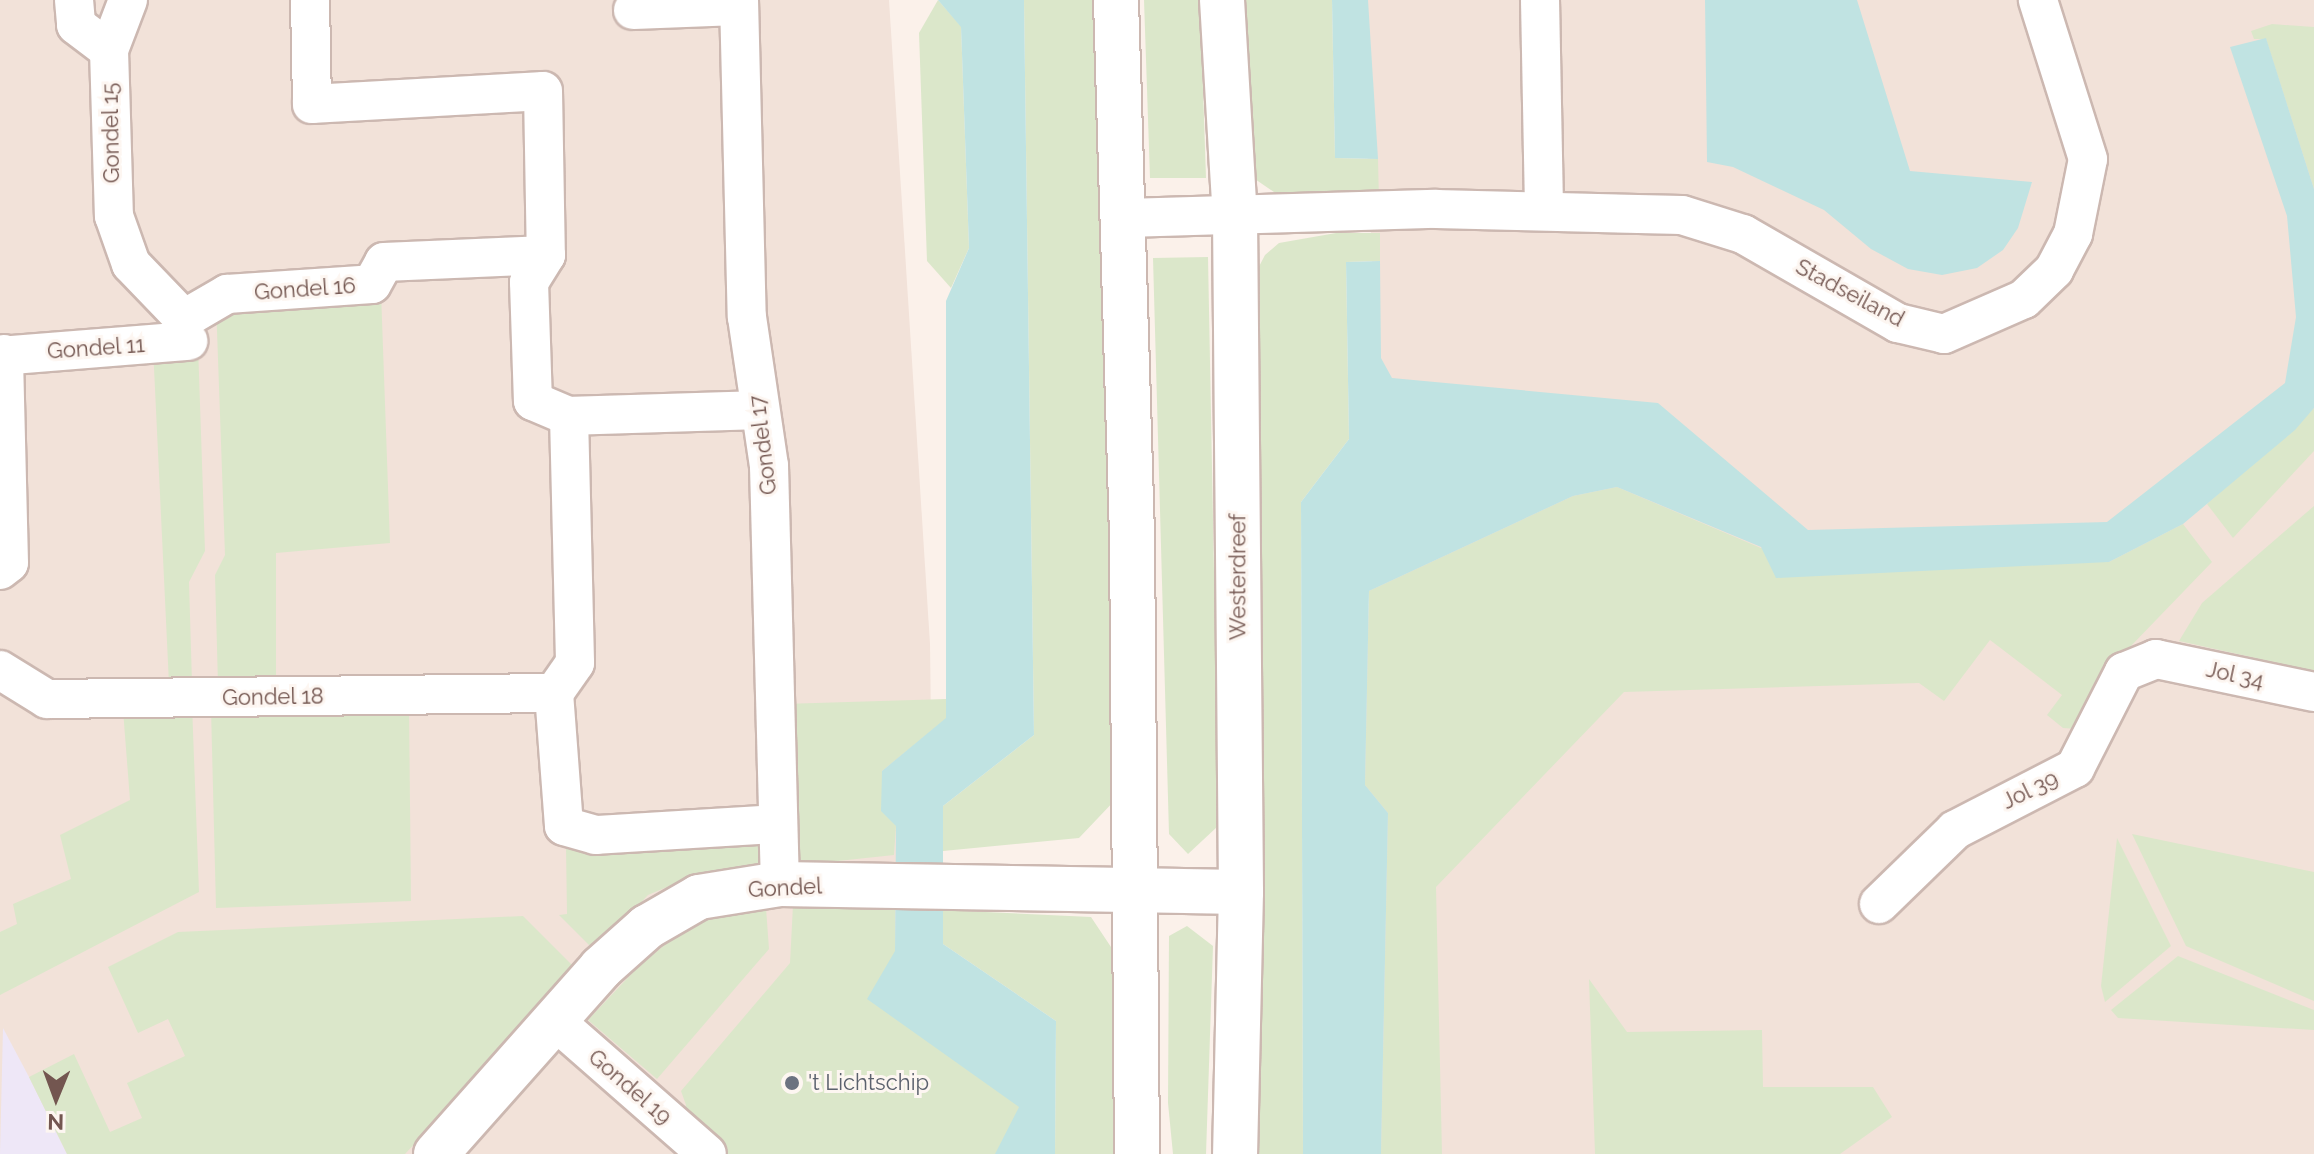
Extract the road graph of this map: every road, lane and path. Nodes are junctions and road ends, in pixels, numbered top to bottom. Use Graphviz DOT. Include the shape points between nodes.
graph roads {
  1 [pos="74,0"];
  2 [pos="128,0"];
  3 [pos="310,0"];
  4 [pos="1116,0"];
  5 [pos="1222,0"];
  6 [pos="1540,0"];
  7 [pos="2038,0"];
  8 [pos="738,3"];
  9 [pos="633,10"];
  10 [pos="109,50"];
  11 [pos="1544,209"];
  12 [pos="114,216"];
  13 [pos="1235,216"];
  14 [pos="1126,218"];
  15 [pos="546,255"];
  16 [pos="188,341"];
  17 [pos="2,355"];
  18 [pos="759,410"];
  19 [pos="569,416"];
  20 [pos="0,570"];
  21 [pos="2156,659"];
  22 [pos="0,670"];
  23 [pos="2314,692"];
  24 [pos="554,693"];
  25 [pos="776,824"];
  26 [pos="780,884"];
  27 [pos="1136,892"];
  28 [pos="1241,892"];
  29 [pos="1879,904"];
  30 [pos="554,1020"];
  31 [pos="436,1154"];
  32 [pos="707,1154"];
  33 [pos="1137,1154"];
  34 [pos="1235,1154"];
  1 -- 10 [label="street, Gondel 15" via="76,25"];
  2 -- 10 [label="street, Gondel 15"];
  3 -- 15 [label="street" via="312,104 543,91"];
  4 -- 14 [label="main road"];
  5 -- 13 [label="main road, Westerdreef"];
  6 -- 11 [label="street"];
  7 -- 11 [label="street, Stadseiland" via="2088,159 2073,234 2054,270 2024,299 1969,325 1944,334 1898,323 1743,234 1682,215"];
  8 -- 9 [label="street, Gondel 17"];
  8 -- 18 [label="street, Gondel 17" via="747,317"];
  10 -- 12 [label="street, Gondel 15"];
  11 -- 13 [label="street, Stadseiland"];
  12 -- 15 [label="street, Gondel 16" via="131,264 184,319 227,294 372,284 384,262"];
  13 -- 14 [label="street, Stadseiland"];
  13 -- 28 [label="main road, Westerdreef"];
  14 -- 27 [label="main road"];
  15 -- 19 [label="street" via="529,282 533,401"];
  16 -- 17 [label="street, Gondel 11"];
  17 -- 20 [label="street, Gondel 11" via="9,563"];
  18 -- 19 [label="street"];
  18 -- 25 [label="street, Gondel 17" via="769,466"];
  19 -- 24 [label="street" via="575,663"];
  21 -- 23 [label="street, Jol 34"];
  21 -- 29 [label="street, Jol 39" via="2124,672 2075,768 1955,830"];
  22 -- 24 [label="street, Gondel 18" via="47,699"];
  24 -- 25 [label="street" via="564,826 596,835"];
  25 -- 26 [label="street, Gondel 17"];
  26 -- 27 [label="main road, Gondel"];
  26 -- 30 [label="main road, Gondel" via="699,897 647,927"];
  27 -- 28 [label="main road, Gondel"];
  27 -- 33 [label="main road"];
  28 -- 34 [label="main road, Westerdreef"];
  30 -- 31 [label="main road, Gondel"];
  30 -- 32 [label="street, Gondel 19"];
}
